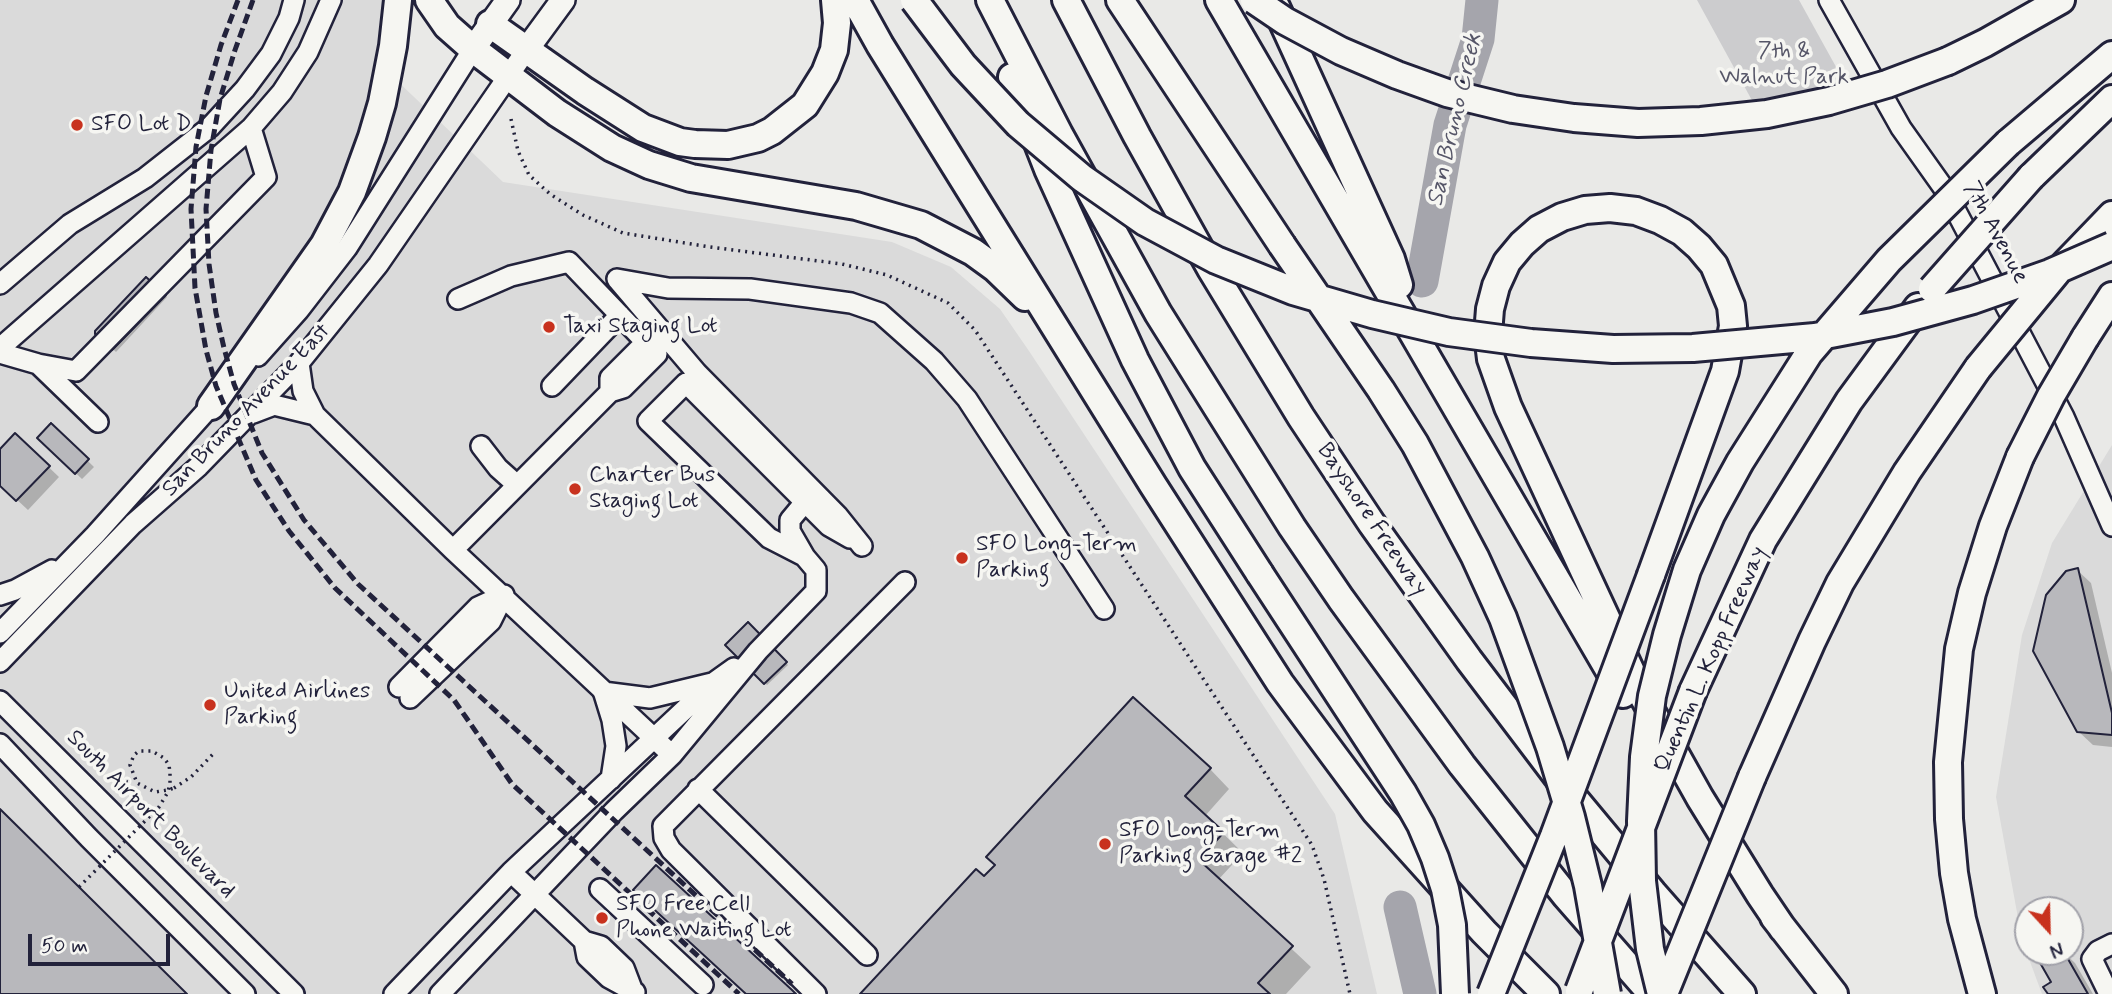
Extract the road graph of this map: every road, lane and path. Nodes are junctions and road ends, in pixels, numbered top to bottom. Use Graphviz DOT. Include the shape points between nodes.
graph roads {
  1 [pos="294,0"];
  2 [pos="331,0"];
  3 [pos="398,0"];
  4 [pos="429,0"];
  5 [pos="508,0"];
  6 [pos="564,0"];
  7 [pos="835,0"];
  8 [pos="855,0"];
  9 [pos="914,0"];
  10 [pos="983,0"];
  11 [pos="989,0"];
  12 [pos="1066,0"];
  13 [pos="1120,0"];
  14 [pos="1219,0"];
  15 [pos="1254,0"];
  16 [pos="1273,0"];
  17 [pos="1829,0"];
  18 [pos="2061,0"];
  19 [pos="490,24"];
  20 [pos="473,50"];
  21 [pos="527,50"];
  22 [pos="2112,55"];
  23 [pos="508,77"];
  24 [pos="2112,99"];
  25 [pos="510,119"];
  26 [pos="251,128"];
  27 [pos="2112,215"];
  28 [pos="2112,246"];
  29 [pos="0,284"];
  30 [pos="2112,296"];
  31 [pos="458,299"];
  32 [pos="620,315"];
  33 [pos="1417,340"];
  34 [pos="0,351"];
  35 [pos="299,363"];
  36 [pos="38,365"];
  37 [pos="552,386"];
  38 [pos="211,406"];
  39 [pos="252,413"];
  40 [pos="315,415"];
  41 [pos="1110,415"];
  42 [pos="98,422"];
  43 [pos="481,446"];
  44 [pos="517,485"];
  45 [pos="805,502"];
  46 [pos="2112,526"];
  47 [pos="453,550"];
  48 [pos="805,557"];
  49 [pos="72,559"];
  50 [pos="905,582"];
  51 [pos="0,595"];
  52 [pos="504,595"];
  53 [pos="1104,610"];
  54 [pos="0,633"];
  55 [pos="758,651"];
  56 [pos="0,662"];
  57 [pos="713,683"];
  58 [pos="603,692"];
  59 [pos="405,693"];
  60 [pos="0,701"];
  61 [pos="655,737"];
  62 [pos="0,744"];
  63 [pos="215,752"];
  64 [pos="672,755"];
  65 [pos="611,779"];
  66 [pos="698,789"];
  67 [pos="511,872"];
  68 [pos="79,887"];
  69 [pos="600,889"];
  70 [pos="535,894"];
  71 [pos="1783,929"];
  72 [pos="2112,944"];
  73 [pos="867,955"];
  74 [pos="635,991"];
  75 [pos="703,991"];
  76 [pos="1578,993"];
  77 [pos="245,994"];
  78 [pos="294,994"];
  79 [pos="394,994"];
  80 [pos="440,994"];
  81 [pos="816,994"];
  82 [pos="1350,994"];
  83 [pos="1455,994"];
  84 [pos="1491,994"];
  85 [pos="1546,994"];
  86 [pos="1606,994"];
  87 [pos="1652,994"];
  88 [pos="1664,994"];
  89 [pos="1742,994"];
  90 [pos="1834,994"];
  91 [pos="1982,994"];
  92 [pos="2109,994"];
  1 -- 29 [label="street" via="271,54 210,127 145,178 70,224"];
  2 -- 26 [label="street" via="308,52"];
  3 -- 38 [label="highway" via="382,103 352,192 324,245"];
  4 -- 20 [label="highway" via="447,26"];
  5 -- 19 [label="main road, San Bruno Avenue East"];
  6 -- 21 [label="main road, San Bruno Avenue East"];
  7 -- 21 [label="highway" via="834,50 813,94 795,115 772,131 728,145 695,145 643,128"];
  8 -- 41 [label="highway"];
  9 -- 28 [label="highway, bridge" via="962,65 1018,124 1082,178 1145,222 1253,276 1332,303 1437,329 1613,349 1774,342 1854,330 1947,308 2050,274"];
  10 -- 83 [label="highway, bridge" via="1048,169 1135,360 1192,468 1421,825 1445,890 1453,936"];
  11 -- 87 [label="highway" via="1158,313 1292,527 1462,765"];
  12 -- 89 [label="highway, Bayshore Freeway" via="1211,269 1372,524 1569,792"];
  13 -- 86 [label="highway, bridge" via="1381,390 1475,557 1536,707 1571,817"];
  14 -- 33 [label="highway"];
  15 -- 18 [label="highway, bridge" via="1341,51 1447,93 1574,118 1638,123 1767,114 1829,101 1948,61"];
  16 -- 33 [label="highway" via="1391,259"];
  17 -- 46 [label="street, 7th Avenue" via="1900,128 1945,190 2064,417"];
  19 -- 20 [label="main road, San Bruno Avenue East"];
  19 -- 21 [label="highway"];
  20 -- 23 [label="highway"];
  20 -- 38 [label="street, San Bruno Avenue East" via="342,256"];
  21 -- 23 [label="street, San Bruno Avenue East"];
  22 -- 88 [label="highway, bridge" via="2008,143 1889,260 1809,353 1712,515 1687,570 1667,635 1644,757 1642,881 1650,949"];
  23 -- 35 [label="street, San Bruno Avenue East" via="373,272"];
  23 -- 41 [label="highway" via="593,137 666,171 880,212 949,238 995,268 1024,296"];
  24 -- 76 [label="highway, Quentin L. Kopp Freeway, bridge" via="2031,177 1932,289 1805,469 1763,540 1693,691"];
  25 -- 82 [label="path" via="529,176 583,215 623,233 842,264 887,275 948,303 975,330 1312,845"];
  26 -- 34 [label="street"];
  26 -- 36 [label="street" via="266,177 76,371"];
  27 -- 88 [label="highway, bridge" via="2060,269 1978,368 1907,472 1840,583 1752,777"];
  30 -- 91 [label="highway, bridge" via="2050,396 2020,457 1993,526 1959,649 1948,762 1949,819 1962,919"];
  31 -- 32 [label="street" via="511,276 569,262"];
  32 -- 37 [label="street"];
  32 -- 44 [label="street" via="651,348 624,388 610,392"];
  33 -- 71 [label="highway" via="1639,721 1705,823"];
  34 -- 36 [label="street"];
  35 -- 39 [label="street, San Bruno Avenue East"];
  35 -- 40 [label="street" via="303,391"];
  36 -- 42 [label="street"];
  38 -- 49 [label="street, San Bruno Avenue East"];
  39 -- 40 [label="street" via="275,405"];
  39 -- 56 [label="street, San Bruno Avenue East" via="133,524"];
  40 -- 47 [label="street"];
  41 -- 85 [label="highway" via="1326,748 1426,870"];
  43 -- 44 [label="street"];
  44 -- 47 [label="street"];
  45 -- 48 [label="street" via="790,520 790,531"];
  45 -- 48 [label="street" via="686,383 648,421 769,538"];
  45 -- 53 [label="street" via="829,526 862,546 697,373 617,279 668,288 750,289 851,303 880,313 934,361 967,399"];
  47 -- 52 [label="street"];
  48 -- 55 [label="street" via="816,570 816,591"];
  49 -- 51 [label="street"];
  49 -- 54 [label="street, San Bruno Avenue East"];
  50 -- 66 [label="street"];
  52 -- 58 [label="street"];
  52 -- 59 [label="street" via="491,621"];
  55 -- 57 [label="street"];
  55 -- 64 [label="street"];
  57 -- 58 [label="street" via="650,698"];
  57 -- 61 [label="street"];
  58 -- 61 [label="street"];
  58 -- 65 [label="street" via="616,747"];
  60 -- 78 [label="street, South Airport Boulevard"];
  61 -- 64 [label="street"];
  61 -- 65 [label="street"];
  62 -- 77 [label="street"];
  63 -- 68 [label="path, bridge" via="186,782 174,788 168,790 155,792 136,783 130,765 134,755 152,751 164,758 170,773 170,783 168,792 159,807"];
  64 -- 70 [label="street"];
  65 -- 67 [label="street"];
  66 -- 73 [label="street"];
  66 -- 81 [label="street" via="663,826 664,838"];
  67 -- 70 [label="street"];
  67 -- 79 [label="street"];
  69 -- 75 [label="street"];
  70 -- 74 [label="street" via="584,941 587,957 609,978"];
  70 -- 80 [label="street"];
  71 -- 84 [label="highway, bridge" via="1700,798 1639,689 1508,407 1490,359 1490,309 1507,262 1539,229 1585,210 1636,211 1682,232 1714,265 1731,306 1733,326 1725,371 1651,575 1545,859"];
  71 -- 90 [label="highway"];
  72 -- 92 [label="street" via="2092,959"];
}
